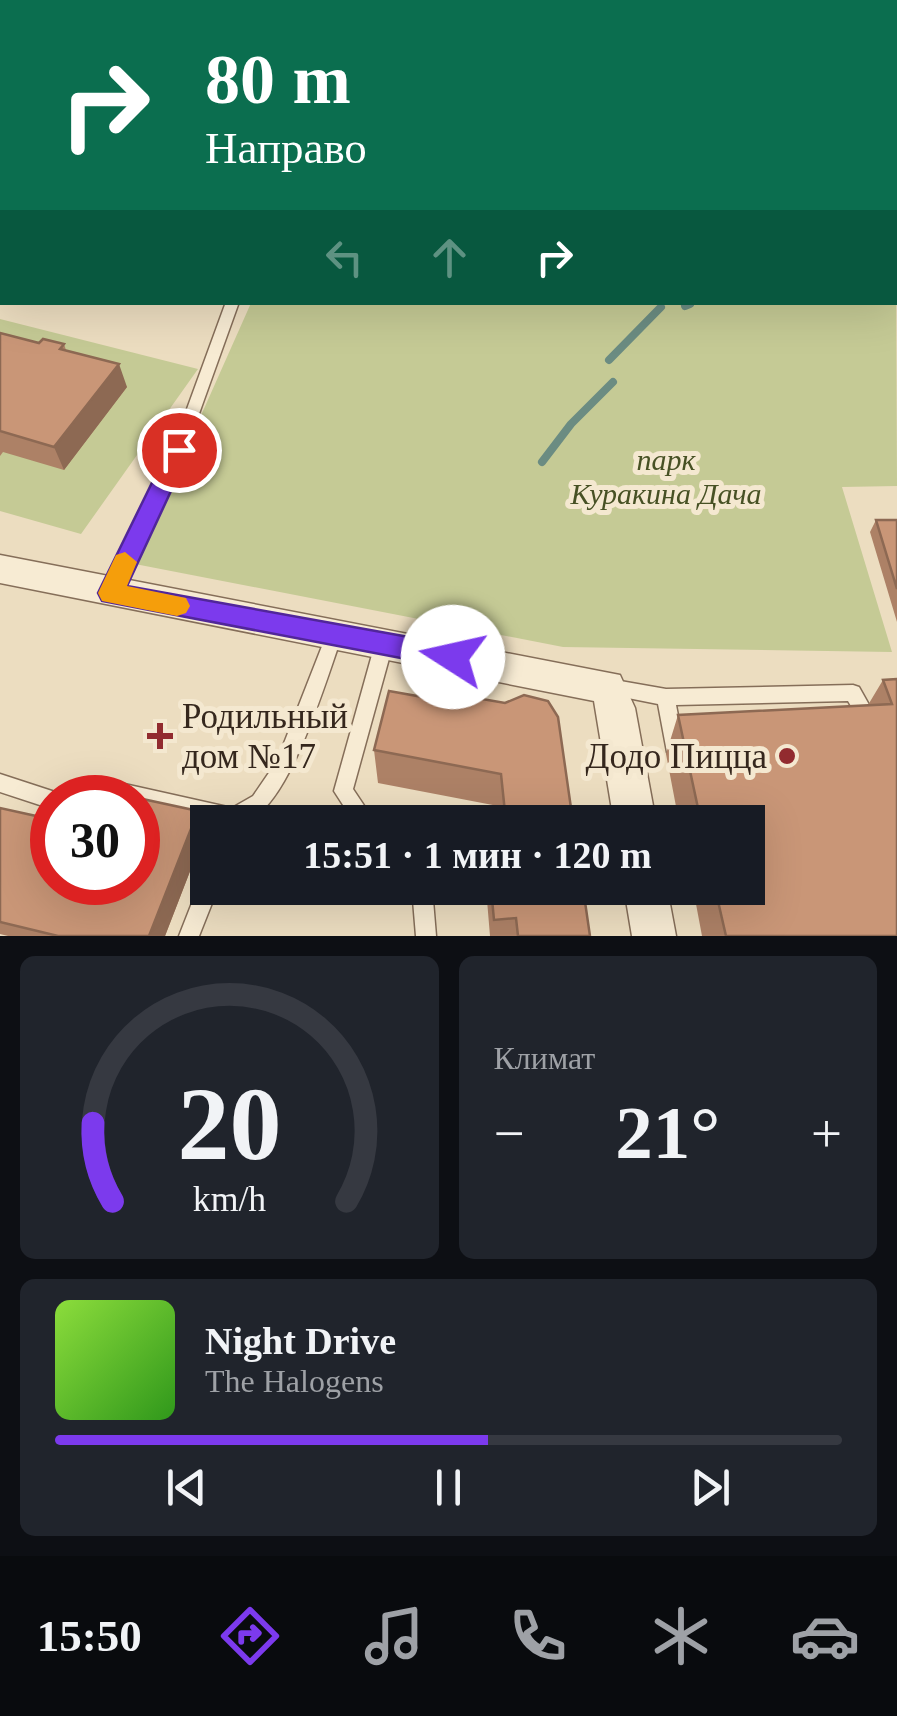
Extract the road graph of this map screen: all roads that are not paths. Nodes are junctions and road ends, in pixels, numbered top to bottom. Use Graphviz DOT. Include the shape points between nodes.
graph roads {
  1 [pos="233,305"];
  2 [pos="0,569"];
  3 [pos="111,593"];
  4 [pos="334,636"];
  5 [pos="384,644"];
  6 [pos="606,687"];
  7 [pos="666,696"];
  8 [pos="868,719"];
  9 [pos="680,768"];
  10 [pos="0,783"];
  11 [pos="30,793"];
  12 [pos="160,802"];
  13 [pos="256,805"];
  14 [pos="353,805"];
  15 [pos="632,805"];
  16 [pos="190,809"];
  17 [pos="201,905"];
  18 [pos="423,905"];
  19 [pos="649,905"];
  20 [pos="189,936"];
  21 [pos="426,936"];
  22 [pos="654,936"];
  1 -- 3 [label="lane" via="179,450"];
  2 -- 3 [label="street"];
  3 -- 4 [label="street"];
  4 -- 5 [label="street"];
  4 -- 13 [label="lane" via="284,766"];
  5 -- 6 [label="street"];
  5 -- 14 [label="lane" via="343,791"];
  6 -- 7 [label="lane"];
  6 -- 15 [label="street" via="616,708"];
  7 -- 8 [label="lane" via="853,692"];
  7 -- 9 [label="lane"];
  10 -- 11 [label="lane"];
  12 -- 16 [label="lane"];
  17 -- 20 [label="lane"];
  18 -- 21 [label="lane"];
  19 -- 22 [label="street"];
}
